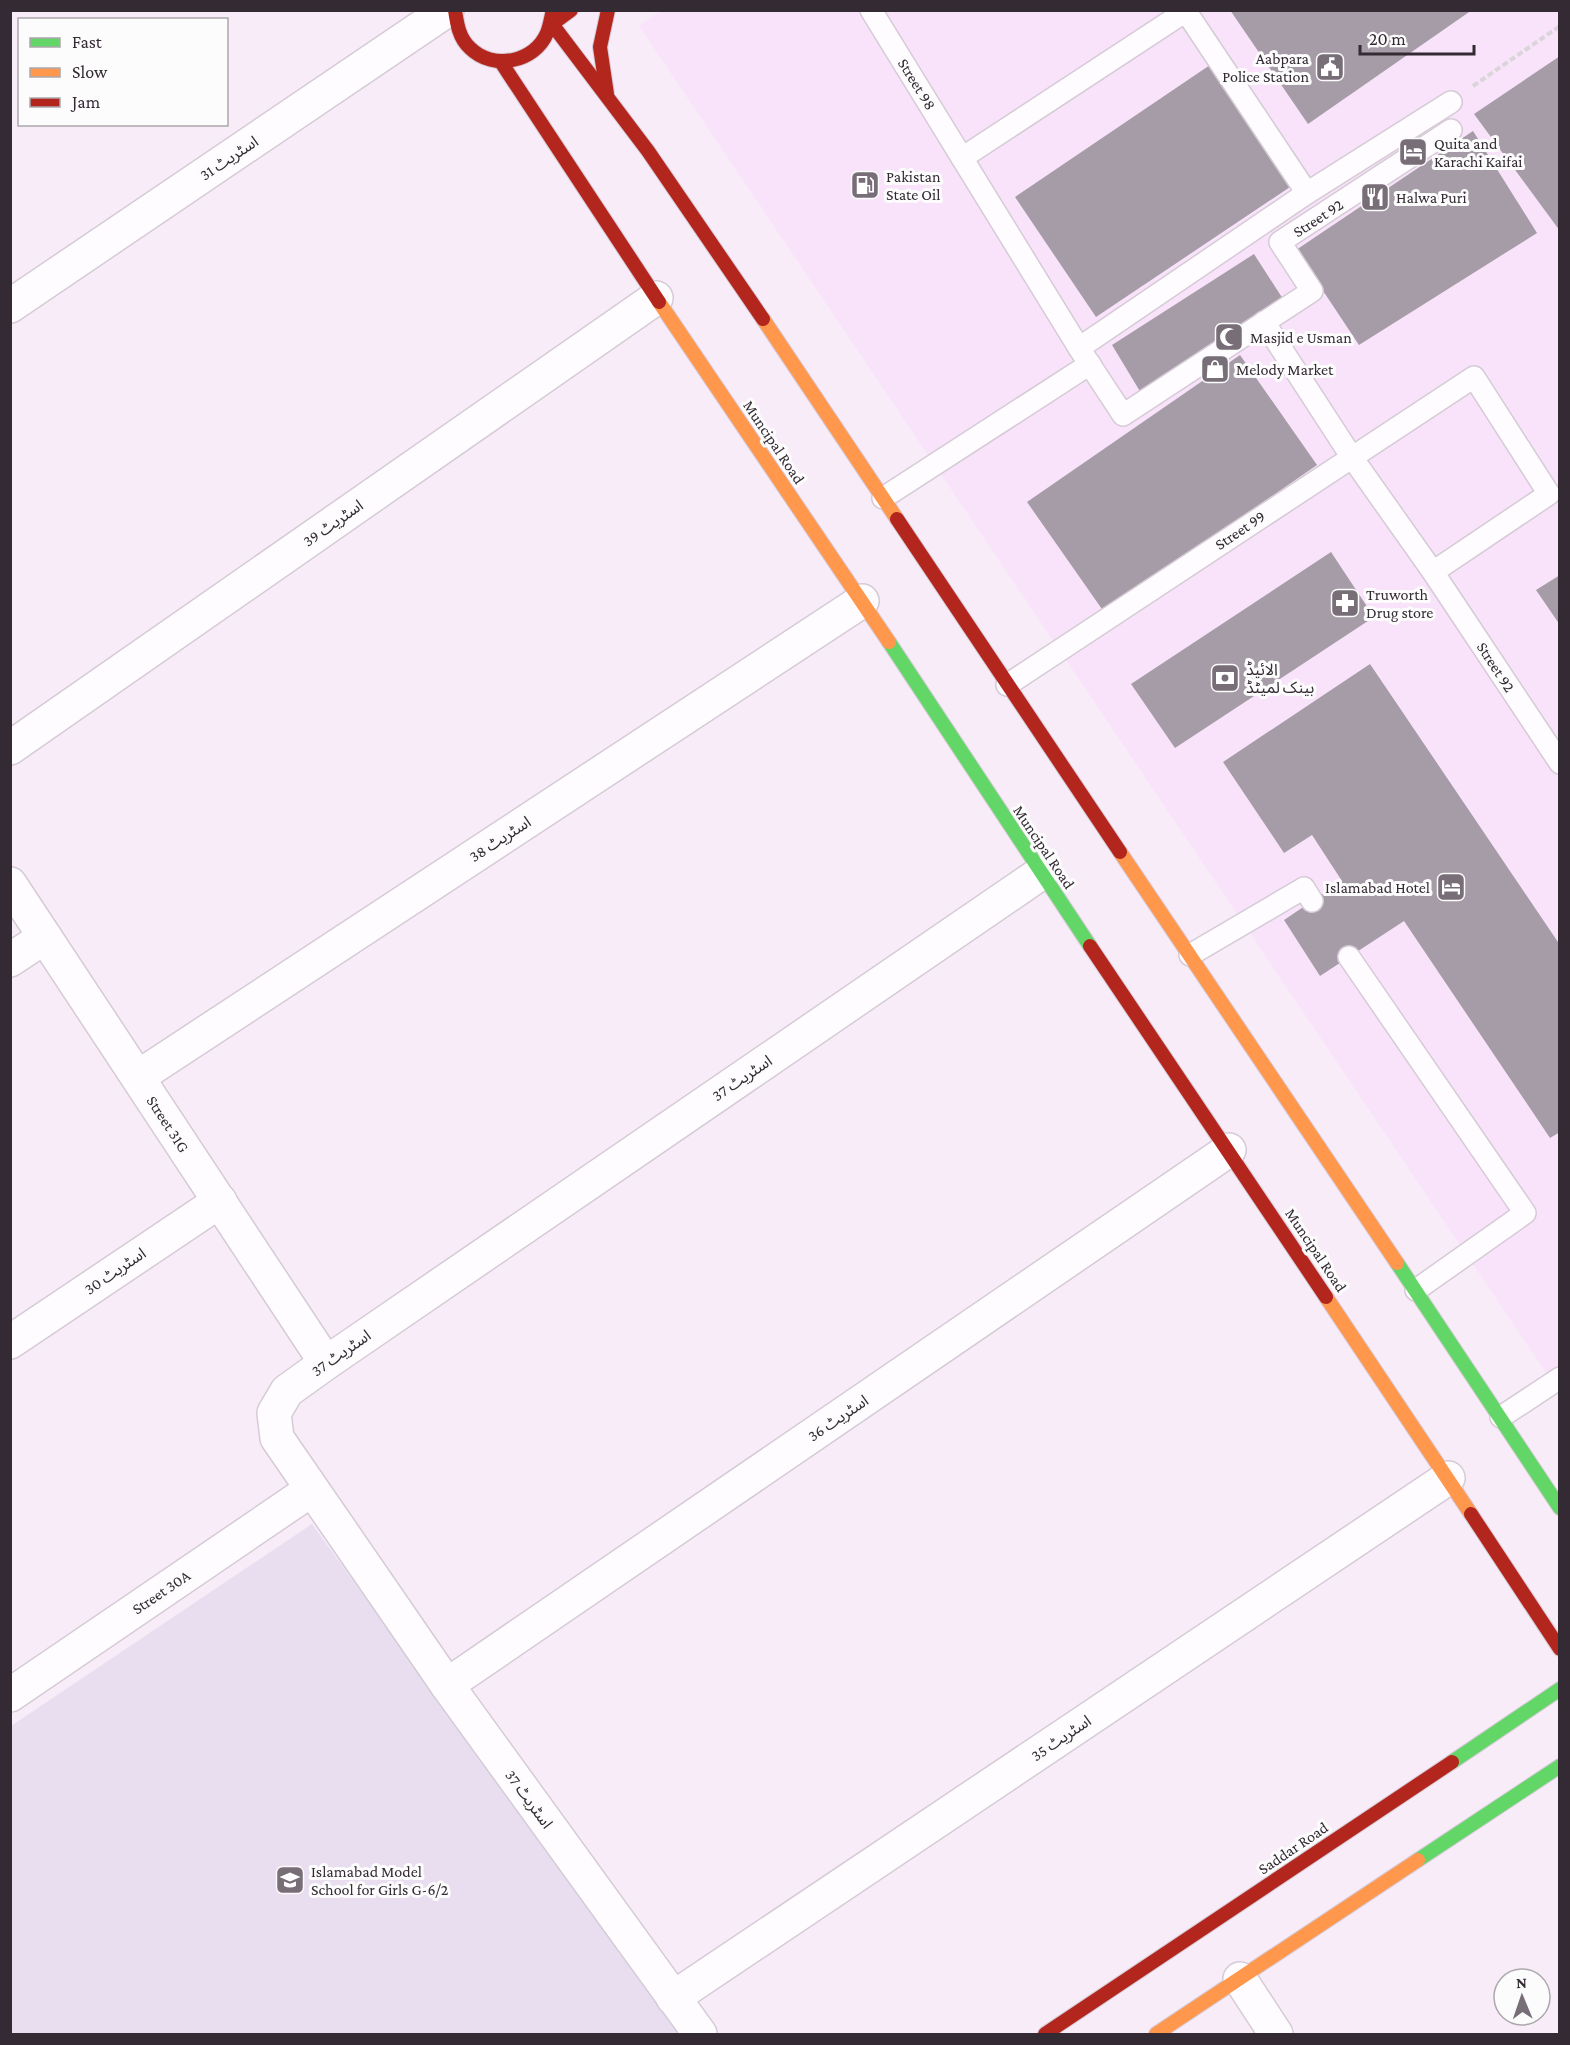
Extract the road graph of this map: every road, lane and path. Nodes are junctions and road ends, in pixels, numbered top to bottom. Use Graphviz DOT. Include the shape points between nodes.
graph roads {
  1 [pos="447,10"];
  2 [pos="455,10"];
  3 [pos="571,10"];
  4 [pos="608,10"];
  5 [pos="871,10"];
  6 [pos="1186,11"];
  7 [pos="552,17"];
  8 [pos="1560,26"];
  9 [pos="501,62"];
  10 [pos="608,98"];
  11 [pos="1450,102"];
  12 [pos="1450,130"];
  13 [pos="962,158"];
  14 [pos="1307,194"];
  15 [pos="656,298"];
  16 [pos="10,306"];
  17 [pos="1264,321"];
  18 [pos="1084,356"];
  19 [pos="1123,415"];
  20 [pos="1351,456"];
  21 [pos="883,498"];
  22 [pos="1433,572"];
  23 [pos="862,601"];
  24 [pos="1007,685"];
  25 [pos="10,748"];
  26 [pos="1560,763"];
  27 [pos="1041,873"];
  28 [pos="10,884"];
  29 [pos="1312,901"];
  30 [pos="45,937"];
  31 [pos="1190,956"];
  32 [pos="1349,957"];
  33 [pos="10,960"];
  34 [pos="138,1077"];
  35 [pos="1229,1150"];
  36 [pos="220,1201"];
  37 [pos="1416,1290"];
  38 [pos="10,1341"];
  39 [pos="326,1363"];
  40 [pos="1560,1378"];
  41 [pos="1501,1417"];
  42 [pos="1448,1478"];
  43 [pos="311,1490"];
  44 [pos="1560,1508"];
  45 [pos="1560,1649"];
  46 [pos="447,1685"];
  47 [pos="1560,1689"];
  48 [pos="10,1695"];
  49 [pos="1560,1766"];
  50 [pos="1240,1979"];
  51 [pos="673,1998"];
  52 [pos="700,2034"];
  53 [pos="1044,2034"];
  54 [pos="1156,2034"];
  55 [pos="1276,2034"];
  1 -- 16 [label="street, اسٹریٹ 31"];
  2 -- 9 [label="street" via="460,37 471,50"];
  3 -- 7 [label="street"];
  4 -- 10 [label="street" via="600,47"];
  5 -- 13 [label="lane, Street 98"];
  6 -- 13 [label="lane"];
  6 -- 14 [label="lane"];
  7 -- 9 [label="street" via="547,37 538,48 528,56"];
  7 -- 10 [label="street"];
  8 -- 11 [label="path"];
  9 -- 15 [label="street, Muncipal Road"];
  10 -- 21 [label="street" via="655,160"];
  11 -- 14 [label="lane"];
  12 -- 17 [label="lane, Street 92" via="1281,243 1312,291"];
  13 -- 18 [label="lane, Street 98"];
  14 -- 18 [label="lane"];
  15 -- 23 [label="street, Muncipal Road"];
  15 -- 25 [label="street, اسٹریٹ 39"];
  17 -- 19 [label="lane, Street 92"];
  17 -- 20 [label="lane, Street 92"];
  18 -- 19 [label="lane, Street 98"];
  18 -- 21 [label="lane"];
  20 -- 22 [label="lane, Street 92"];
  20 -- 22 [label="lane, Street 99" via="1474,377 1549,494"];
  20 -- 24 [label="lane, Street 99"];
  21 -- 24 [label="street"];
  22 -- 26 [label="lane, Street 92"];
  23 -- 27 [label="street, Muncipal Road"];
  23 -- 34 [label="street, اسٹریٹ 38"];
  24 -- 31 [label="street"];
  27 -- 35 [label="street, Muncipal Road"];
  27 -- 39 [label="street, اسٹریٹ 37"];
  28 -- 30 [label="street, Street 31G"];
  29 -- 31 [label="lane" via="1304,888"];
  30 -- 33 [label="street"];
  30 -- 34 [label="street, Street 31G"];
  31 -- 37 [label="street"];
  32 -- 37 [label="lane" via="1525,1213"];
  34 -- 36 [label="street, Street 31G"];
  35 -- 42 [label="street, Muncipal Road"];
  35 -- 46 [label="street, اسٹریٹ 36"];
  36 -- 38 [label="street, اسٹریٹ 30"];
  36 -- 39 [label="street, Street 31G"];
  37 -- 41 [label="street"];
  39 -- 43 [label="street, اسٹریٹ 37" via="287,1391 274,1413 277,1438"];
  40 -- 41 [label="lane"];
  41 -- 44 [label="street"];
  42 -- 45 [label="street, Muncipal Road"];
  42 -- 51 [label="street, اسٹریٹ 35"];
  43 -- 46 [label="street, اسٹریٹ 37"];
  43 -- 48 [label="street, Street 30A"];
  46 -- 51 [label="street, اسٹریٹ 37"];
  47 -- 53 [label="street, Saddar Road"];
  49 -- 50 [label="street"];
  50 -- 54 [label="street"];
  50 -- 55 [label="street"];
  51 -- 52 [label="street, اسٹریٹ 37"];
}
